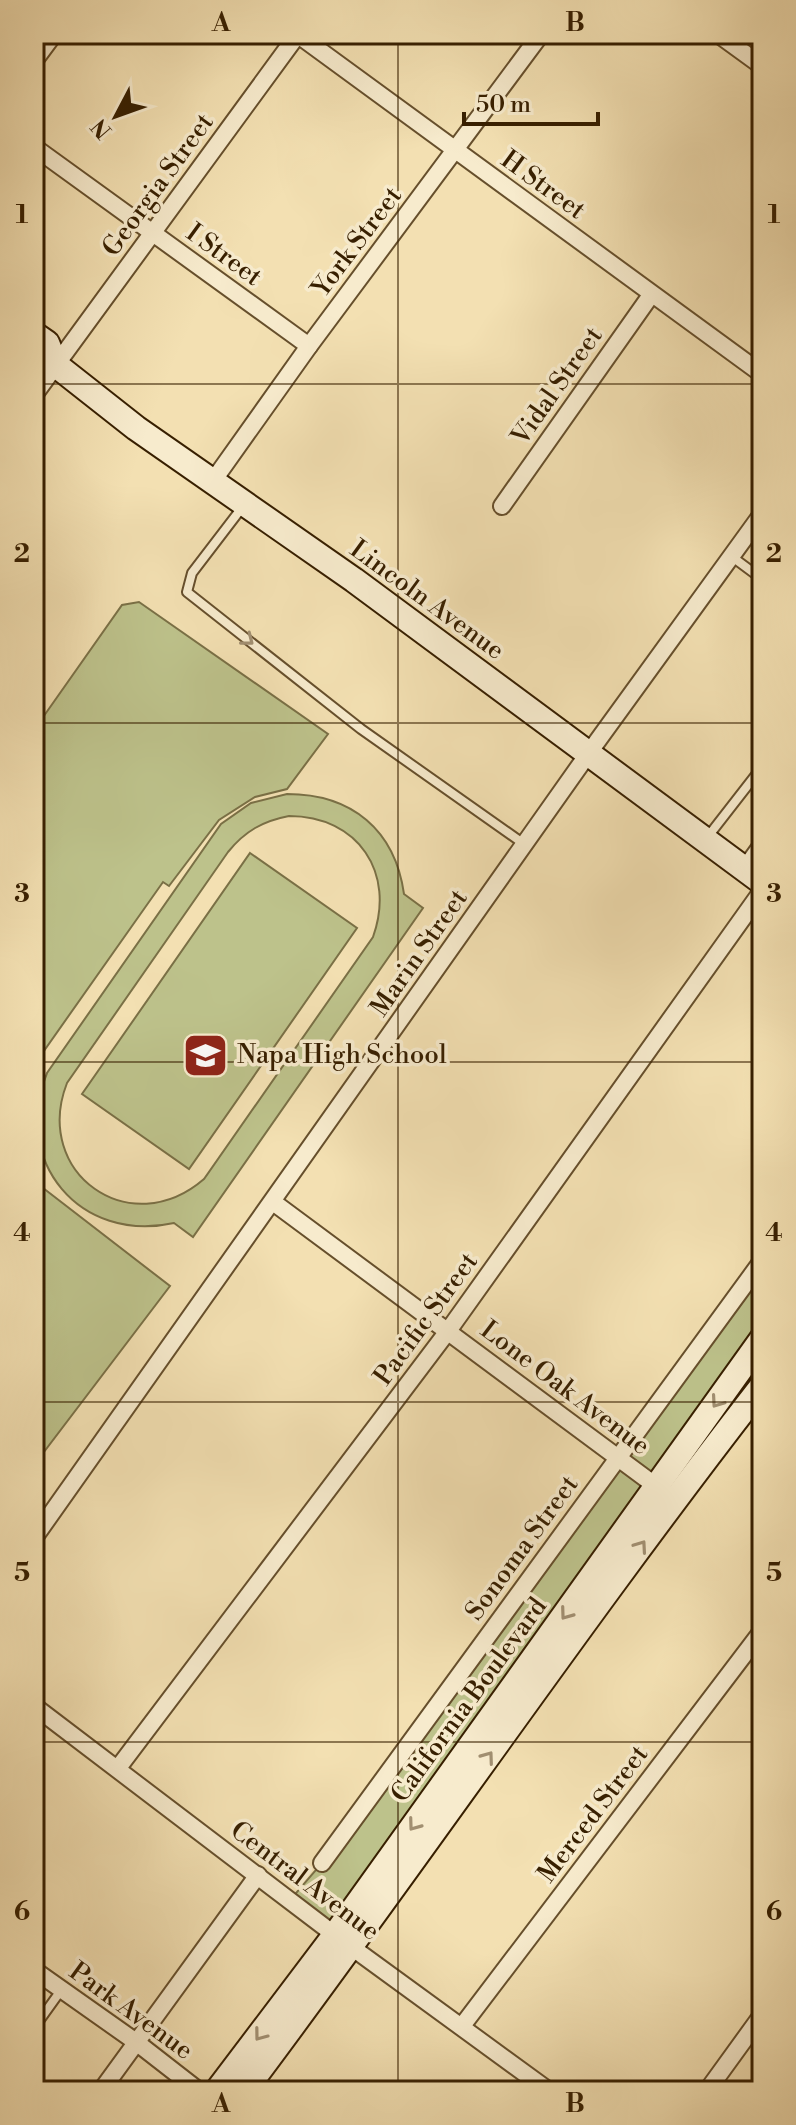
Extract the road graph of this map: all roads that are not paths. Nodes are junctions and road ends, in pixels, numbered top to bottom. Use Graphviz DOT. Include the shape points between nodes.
graph roads {
  1 [pos="54,34"];
  2 [pos="297,34"];
  3 [pos="541,34"];
  4 [pos="718,34"];
  5 [pos="34,61"];
  6 [pos="762,66"];
  7 [pos="34,147"];
  8 [pos="455,150"];
  9 [pos="152,233"];
  10 [pos="651,295"];
  11 [pos="34,334"];
  12 [pos="309,346"];
  13 [pos="45,365"];
  14 [pos="762,374"];
  15 [pos="34,395"];
  16 [pos="213,481"];
  17 [pos="244,505"];
  18 [pos="502,506"];
  19 [pos="762,514"];
  20 [pos="731,556"];
  21 [pos="762,579"];
  22 [pos="34,644"];
  23 [pos="34,663"];
  24 [pos="588,754"];
  25 [pos="762,767"];
  26 [pos="762,838"];
  27 [pos="705,840"];
  28 [pos="525,844"];
  29 [pos="742,867"];
  30 [pos="762,882"];
  31 [pos="762,891"];
  32 [pos="273,1202"];
  33 [pos="762,1261"];
  34 [pos="448,1331"];
  35 [pos="762,1339"];
  36 [pos="762,1386"];
  37 [pos="618,1456"];
  38 [pos="665,1493"];
  39 [pos="34,1538"];
  40 [pos="762,1631"];
  41 [pos="34,1706"];
  42 [pos="118,1768"];
  43 [pos="322,1863"];
  44 [pos="258,1875"];
  45 [pos="344,1941"];
  46 [pos="34,1970"];
  47 [pos="62,1989"];
  48 [pos="762,2015"];
  49 [pos="462,2026"];
  50 [pos="34,2028"];
  51 [pos="136,2042"];
  52 [pos="101,2091"];
  53 [pos="199,2091"];
  54 [pos="217,2091"];
  55 [pos="244,2091"];
  56 [pos="549,2091"];
  57 [pos="707,2091"];
  1 -- 5 [label="street"];
  2 -- 8 [label="street, H Street"];
  2 -- 9 [label="street, Georgia Street"];
  3 -- 8 [label="street, York Street"];
  4 -- 6 [label="street"];
  7 -- 9 [label="street, I Street"];
  8 -- 10 [label="street, H Street"];
  8 -- 12 [label="street, York Street"];
  9 -- 12 [label="street, I Street"];
  9 -- 13 [label="street, Georgia Street"];
  10 -- 14 [label="street, H Street"];
  10 -- 18 [label="street, Vidal Street"];
  11 -- 13 [label="street, Lincoln Avenue" via="47,343"];
  12 -- 16 [label="street, York Street"];
  13 -- 15 [label="street, Georgia Street"];
  13 -- 16 [label="street, Lincoln Avenue"];
  16 -- 17 [label="street, Lincoln Avenue"];
  17 -- 24 [label="street, Lincoln Avenue"];
  17 -- 28 [label="lane, one-way" via="192,573 187,592 361,729"];
  19 -- 20 [label="street, Marin Street"];
  20 -- 21 [label="lane"];
  20 -- 24 [label="street, Marin Street"];
  22 -- 23 [label="lane"];
  24 -- 27 [label="street, Lincoln Avenue"];
  24 -- 28 [label="street, Marin Street"];
  25 -- 27 [label="lane"];
  26 -- 29 [label="lane"];
  27 -- 29 [label="street, Lincoln Avenue"];
  28 -- 32 [label="street, Marin Street"];
  29 -- 30 [label="street, Lincoln Avenue"];
  31 -- 34 [label="street, Pacific Street"];
  32 -- 34 [label="street, Lone Oak Avenue"];
  32 -- 39 [label="street, Marin Street"];
  33 -- 37 [label="street, Sonoma Street"];
  34 -- 37 [label="street, Lone Oak Avenue"];
  34 -- 42 [label="street, Pacific Street"];
  35 -- 38 [label="street, California Boulevard, one-way"];
  36 -- 38 [label="street, California Boulevard"];
  37 -- 38 [label="street, Lone Oak Avenue"];
  37 -- 43 [label="street, Sonoma Street"];
  38 -- 45 [label="street, California Boulevard" via="405,1869"];
  40 -- 49 [label="street, Merced Street"];
  41 -- 42 [label="street, Central Avenue"];
  42 -- 44 [label="street, Central Avenue"];
  44 -- 45 [label="street, Central Avenue"];
  44 -- 51 [label="street"];
  45 -- 49 [label="street, Central Avenue"];
  45 -- 54 [label="street, California Boulevard, one-way"];
  45 -- 55 [label="street, California Boulevard"];
  46 -- 47 [label="street, Park Avenue"];
  47 -- 50 [label="lane"];
  47 -- 51 [label="street, Park Avenue"];
  48 -- 57 [label="street"];
  49 -- 56 [label="street, Central Avenue"];
  51 -- 52 [label="street"];
  51 -- 53 [label="street, Park Avenue"];
}
